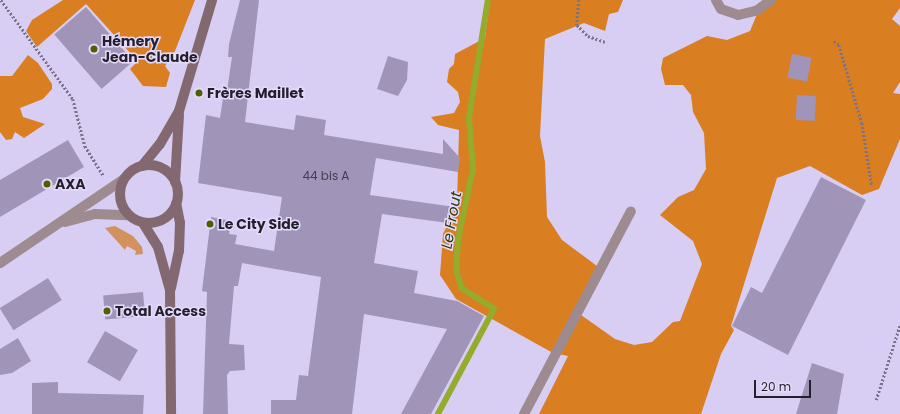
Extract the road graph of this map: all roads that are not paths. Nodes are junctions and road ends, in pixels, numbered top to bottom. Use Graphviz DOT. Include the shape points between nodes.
graph roads {
  1 [pos="212,0"];
  2 [pos="716,0"];
  3 [pos="771,0"];
  4 [pos="179,111"];
  5 [pos="142,166"];
  6 [pos="124,179"];
  7 [pos="175,182"];
  8 [pos="176,203"];
  9 [pos="631,211"];
  10 [pos="128,214"];
  11 [pos="63,222"];
  12 [pos="143,223"];
  13 [pos="1,263"];
  14 [pos="170,290"];
  15 [pos="171,414"];
  16 [pos="524,414"];
  1 -- 4 [label="main road"];
  2 -- 3 [label="street" via="721,9 738,15 756,11"];
  4 -- 5 [label="main road" via="160,144"];
  4 -- 7 [label="main road"];
  5 -- 6 [label="main road"];
  5 -- 7 [label="main road" via="158,166"];
  6 -- 10 [label="main road" via="120,198"];
  6 -- 11 [label="street"];
  7 -- 8 [label="main road"];
  8 -- 12 [label="main road" via="167,217"];
  8 -- 14 [label="main road" via="180,223 179,251"];
  9 -- 16 [label="street"];
  10 -- 11 [label="street" via="95,214"];
  10 -- 12 [label="main road"];
  11 -- 13 [label="street"];
  12 -- 14 [label="main road" via="158,247"];
  14 -- 15 [label="main road"];
}
